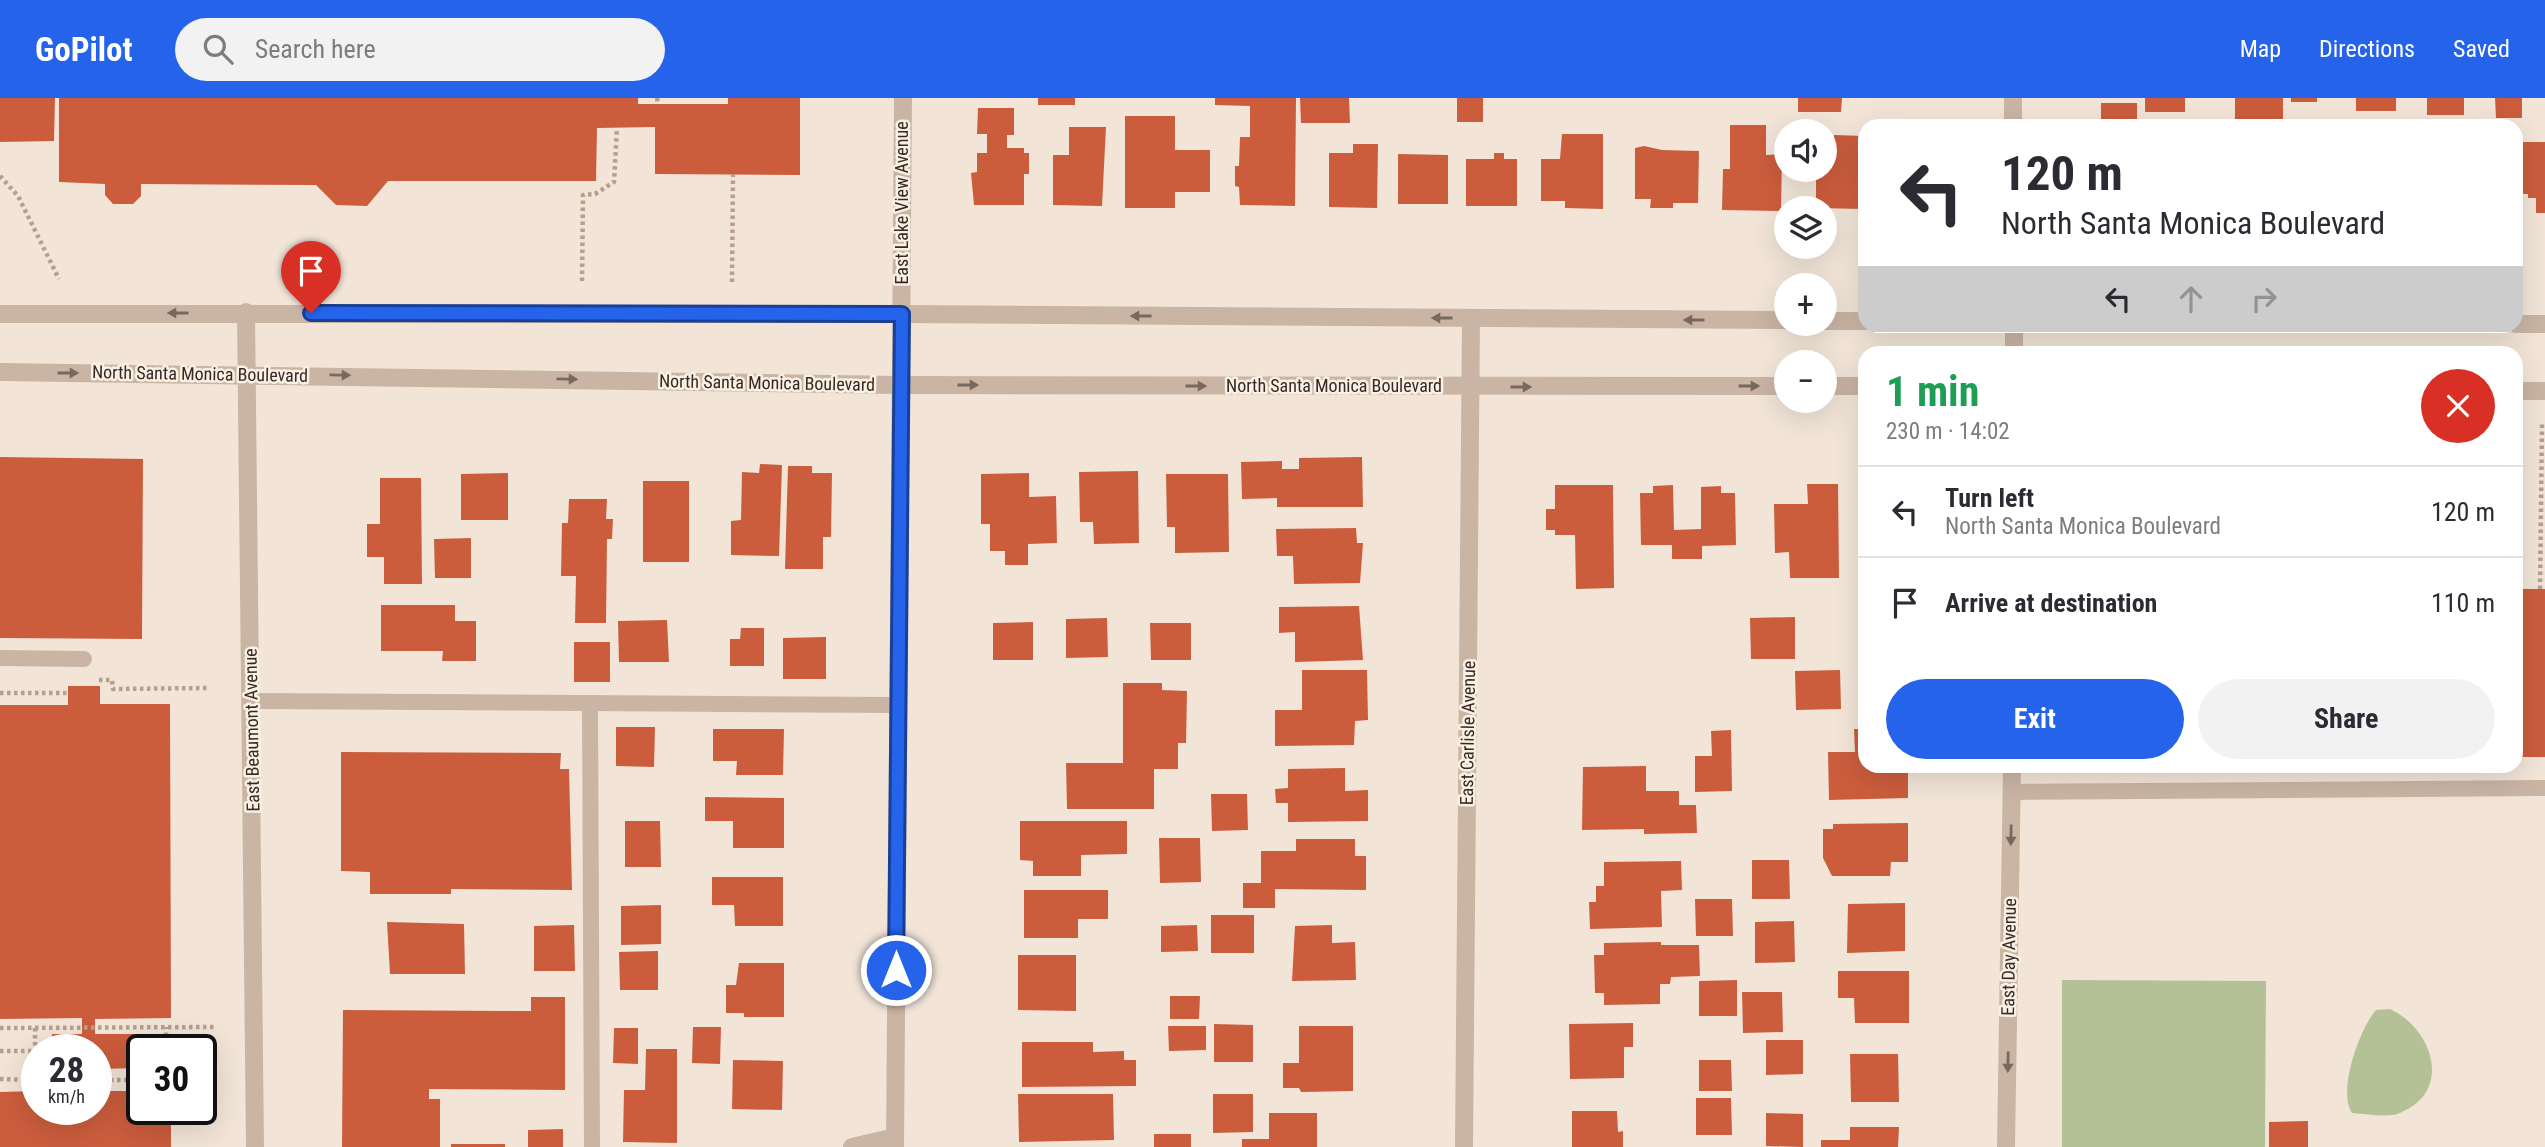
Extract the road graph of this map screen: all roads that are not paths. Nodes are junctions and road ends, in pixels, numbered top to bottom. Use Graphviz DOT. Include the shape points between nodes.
graph roads {
  1 [pos="902,98"];
  2 [pos="2013,98"];
  3 [pos="2013,119"];
  4 [pos="246,312"];
  5 [pos="0,314"];
  6 [pos="902,314"];
  7 [pos="1471,318"];
  8 [pos="1774,320"];
  9 [pos="1837,321"];
  10 [pos="1858,321"];
  11 [pos="2523,324"];
  12 [pos="2545,324"];
  13 [pos="0,372"];
  14 [pos="247,374"];
  15 [pos="900,385"];
  16 [pos="1774,386"];
  17 [pos="1837,386"];
  18 [pos="1858,386"];
  19 [pos="1471,387"];
  20 [pos="2523,391"];
  21 [pos="2545,391"];
  22 [pos="0,658"];
  23 [pos="84,659"];
  24 [pos="253,701"];
  25 [pos="590,703"];
  26 [pos="897,705"];
  27 [pos="2012,773"];
  28 [pos="2545,788"];
  29 [pos="2012,792"];
  30 [pos="895,1142"];
  31 [pos="255,1147"];
  32 [pos="592,1147"];
  33 [pos="852,1147"];
  34 [pos="1464,1147"];
  35 [pos="2006,1147"];
  1 -- 6 [label="street, East Lake View Avenue"];
  2 -- 3 [label="street"];
  4 -- 5 [label="street, one-way"];
  4 -- 6 [label="street"];
  4 -- 14 [label="street, East Beaumont Avenue"];
  7 -- 6 [label="street, one-way"];
  6 -- 15 [label="street, East Lake View Avenue"];
  8 -- 7 [label="street, one-way"];
  7 -- 19 [label="street, East Carlisle Avenue"];
  9 -- 10 [label="street"];
  11 -- 12 [label="street"];
  13 -- 14 [label="street, North Santa Monica Boulevard, one-way"];
  14 -- 15 [label="street, North Santa Monica Boulevard, one-way"];
  14 -- 24 [label="street, East Beaumont Avenue"];
  15 -- 19 [label="street, North Santa Monica Boulevard, one-way"];
  15 -- 26 [label="street, East Lake View Avenue"];
  19 -- 16 [label="street, North Santa Monica Boulevard, one-way"];
  17 -- 18 [label="street"];
  19 -- 34 [label="street, East Carlisle Avenue"];
  20 -- 21 [label="street"];
  22 -- 23 [label="lane"];
  24 -- 25 [label="lane"];
  24 -- 31 [label="street, East Beaumont Avenue"];
  25 -- 26 [label="lane"];
  25 -- 32 [label="lane"];
  26 -- 30 [label="street, East Lake View Avenue"];
  27 -- 29 [label="street, East Day Avenue"];
  28 -- 29 [label="lane"];
  29 -- 35 [label="street, East Day Avenue, one-way"];
  30 -- 33 [label="street"];
}
